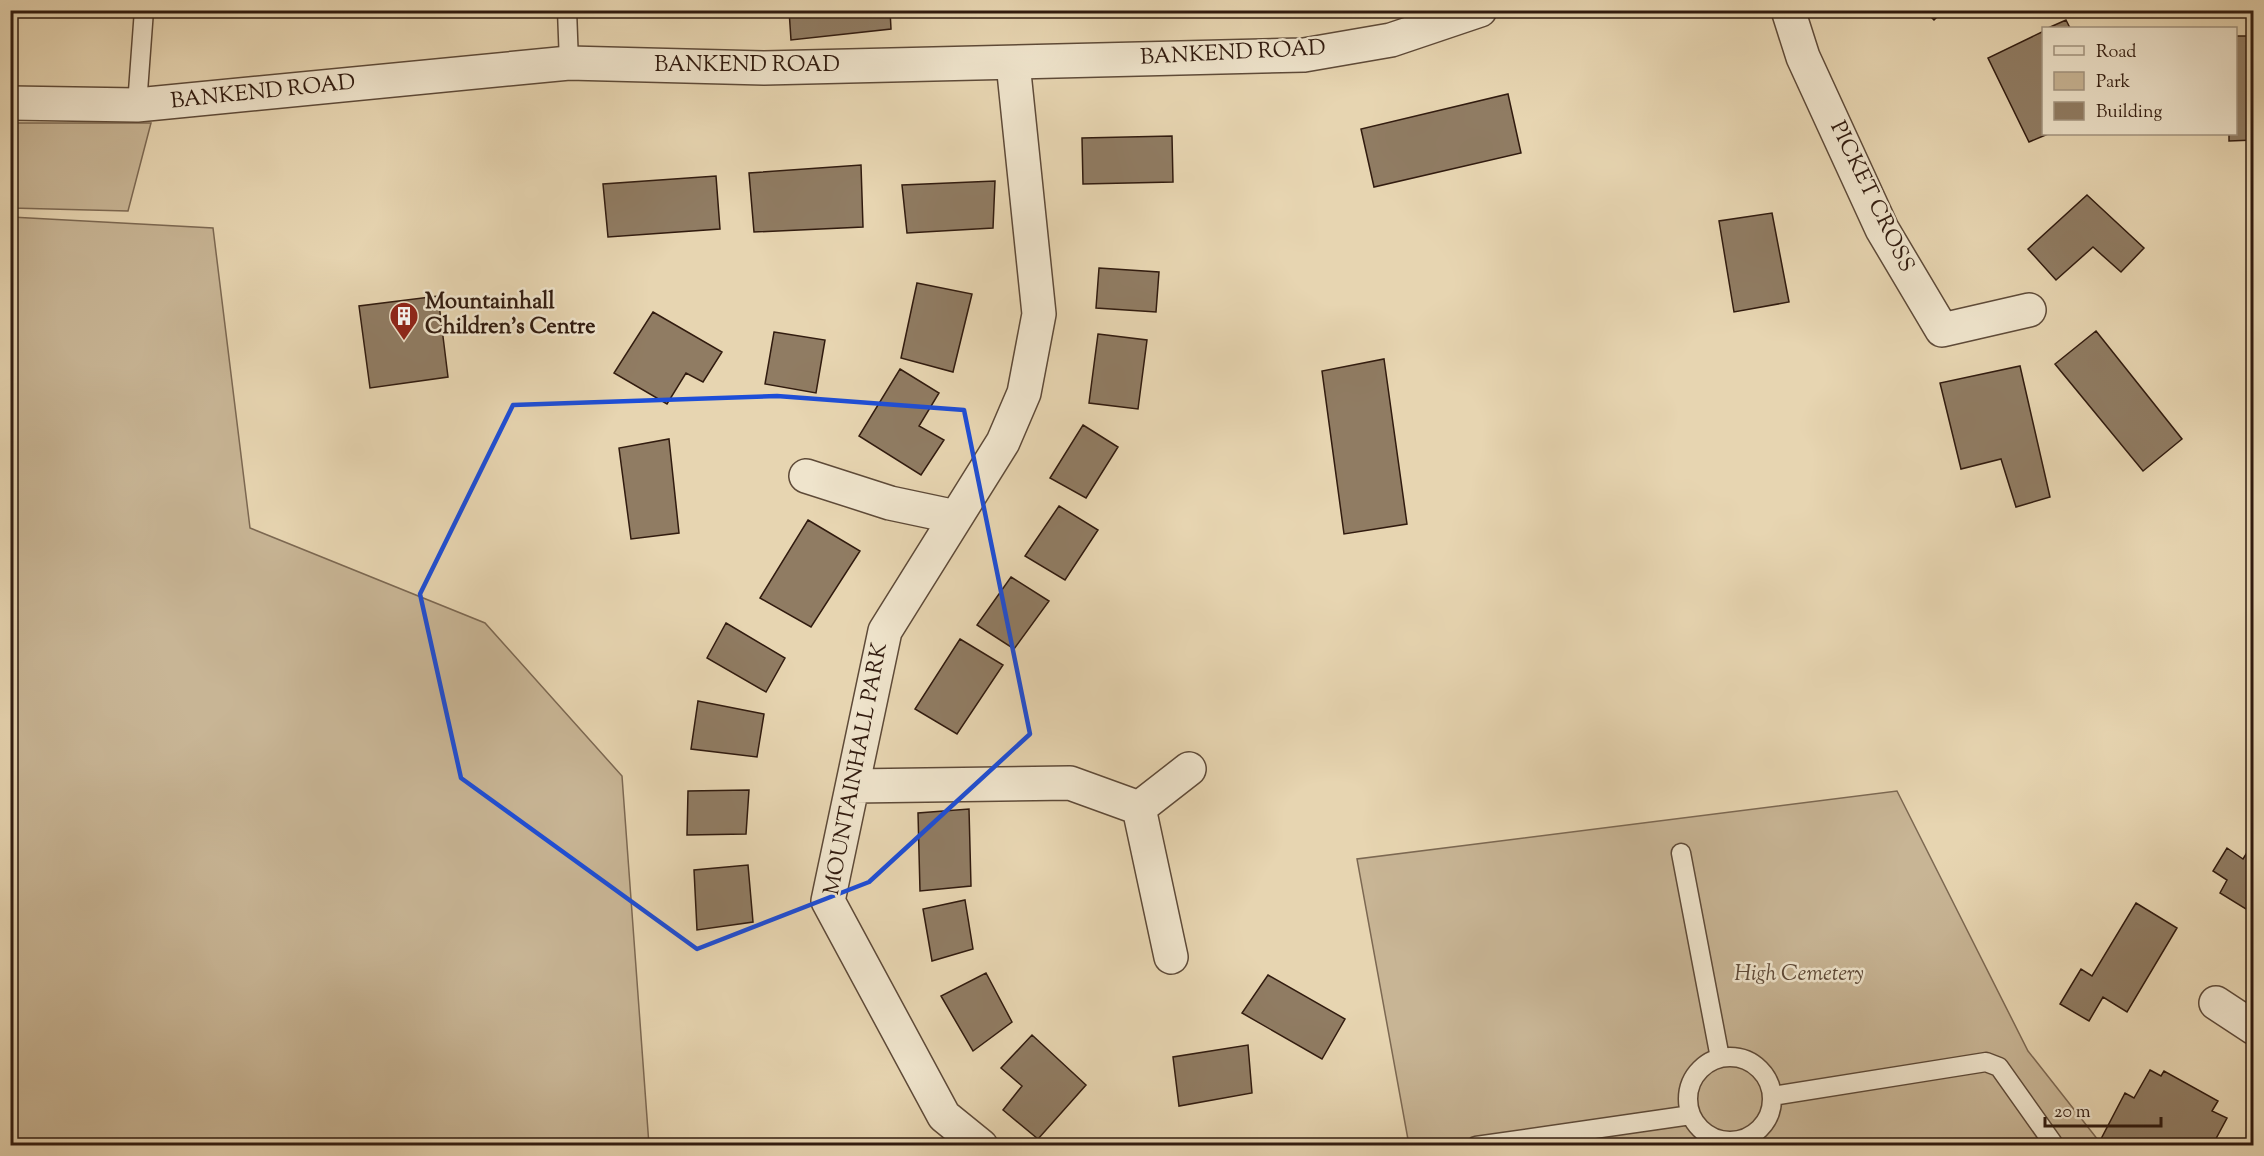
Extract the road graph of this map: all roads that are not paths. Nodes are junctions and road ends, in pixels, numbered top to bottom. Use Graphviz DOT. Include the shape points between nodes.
graph roads {
  1 [pos="144,10"];
  2 [pos="567,10"];
  3 [pos="1480,10"];
  4 [pos="1788,10"];
  5 [pos="569,63"];
  6 [pos="1013,63"];
  7 [pos="10,103"];
  8 [pos="137,105"];
  9 [pos="2029,310"];
  10 [pos="806,476"];
  11 [pos="956,518"];
  12 [pos="1189,770"];
  13 [pos="853,786"];
  14 [pos="1139,808"];
  15 [pos="1682,853"];
  16 [pos="1171,957"];
  17 [pos="2216,1003"];
  18 [pos="2253,1028"];
  19 [pos="1720,1058"];
  20 [pos="1773,1096"];
  21 [pos="1691,1115"];
  22 [pos="1734,1144"];
  23 [pos="981,1146"];
  24 [pos="1476,1146"];
  25 [pos="2055,1146"];
  1 -- 8 [label="lane"];
  2 -- 5 [label="lane"];
  3 -- 6 [label="street, BANKEND ROAD" via="1390,40 1304,55"];
  4 -- 9 [label="street, PICKET CROSS" via="1803,57 1882,229 1942,330"];
  5 -- 6 [label="street, BANKEND ROAD" via="764,68"];
  5 -- 8 [label="street, BANKEND ROAD"];
  6 -- 11 [label="street, MOUNTAINHALL PARK" via="1039,314 1024,393 1003,442"];
  7 -- 8 [label="street, BANKEND ROAD"];
  10 -- 11 [label="street" via="890,503"];
  11 -- 13 [label="street, MOUNTAINHALL PARK" via="885,631"];
  12 -- 14 [label="street"];
  13 -- 14 [label="street" via="1070,783"];
  13 -- 23 [label="street, MOUNTAINHALL PARK" via="828,901 944,1116"];
  14 -- 16 [label="street"];
  15 -- 19 [label="lane"];
  17 -- 18 [label="street"];
  19 -- 20 [label="lane" via="1749,1061 1769,1081"];
  19 -- 21 [label="lane" via="1696,1074 1689,1087"];
  20 -- 22 [label="lane" via="1767,1121"];
  20 -- 25 [label="lane" via="1986,1062 1999,1067"];
  21 -- 22 [label="lane" via="1708,1135"];
  21 -- 24 [label="lane"];
}
